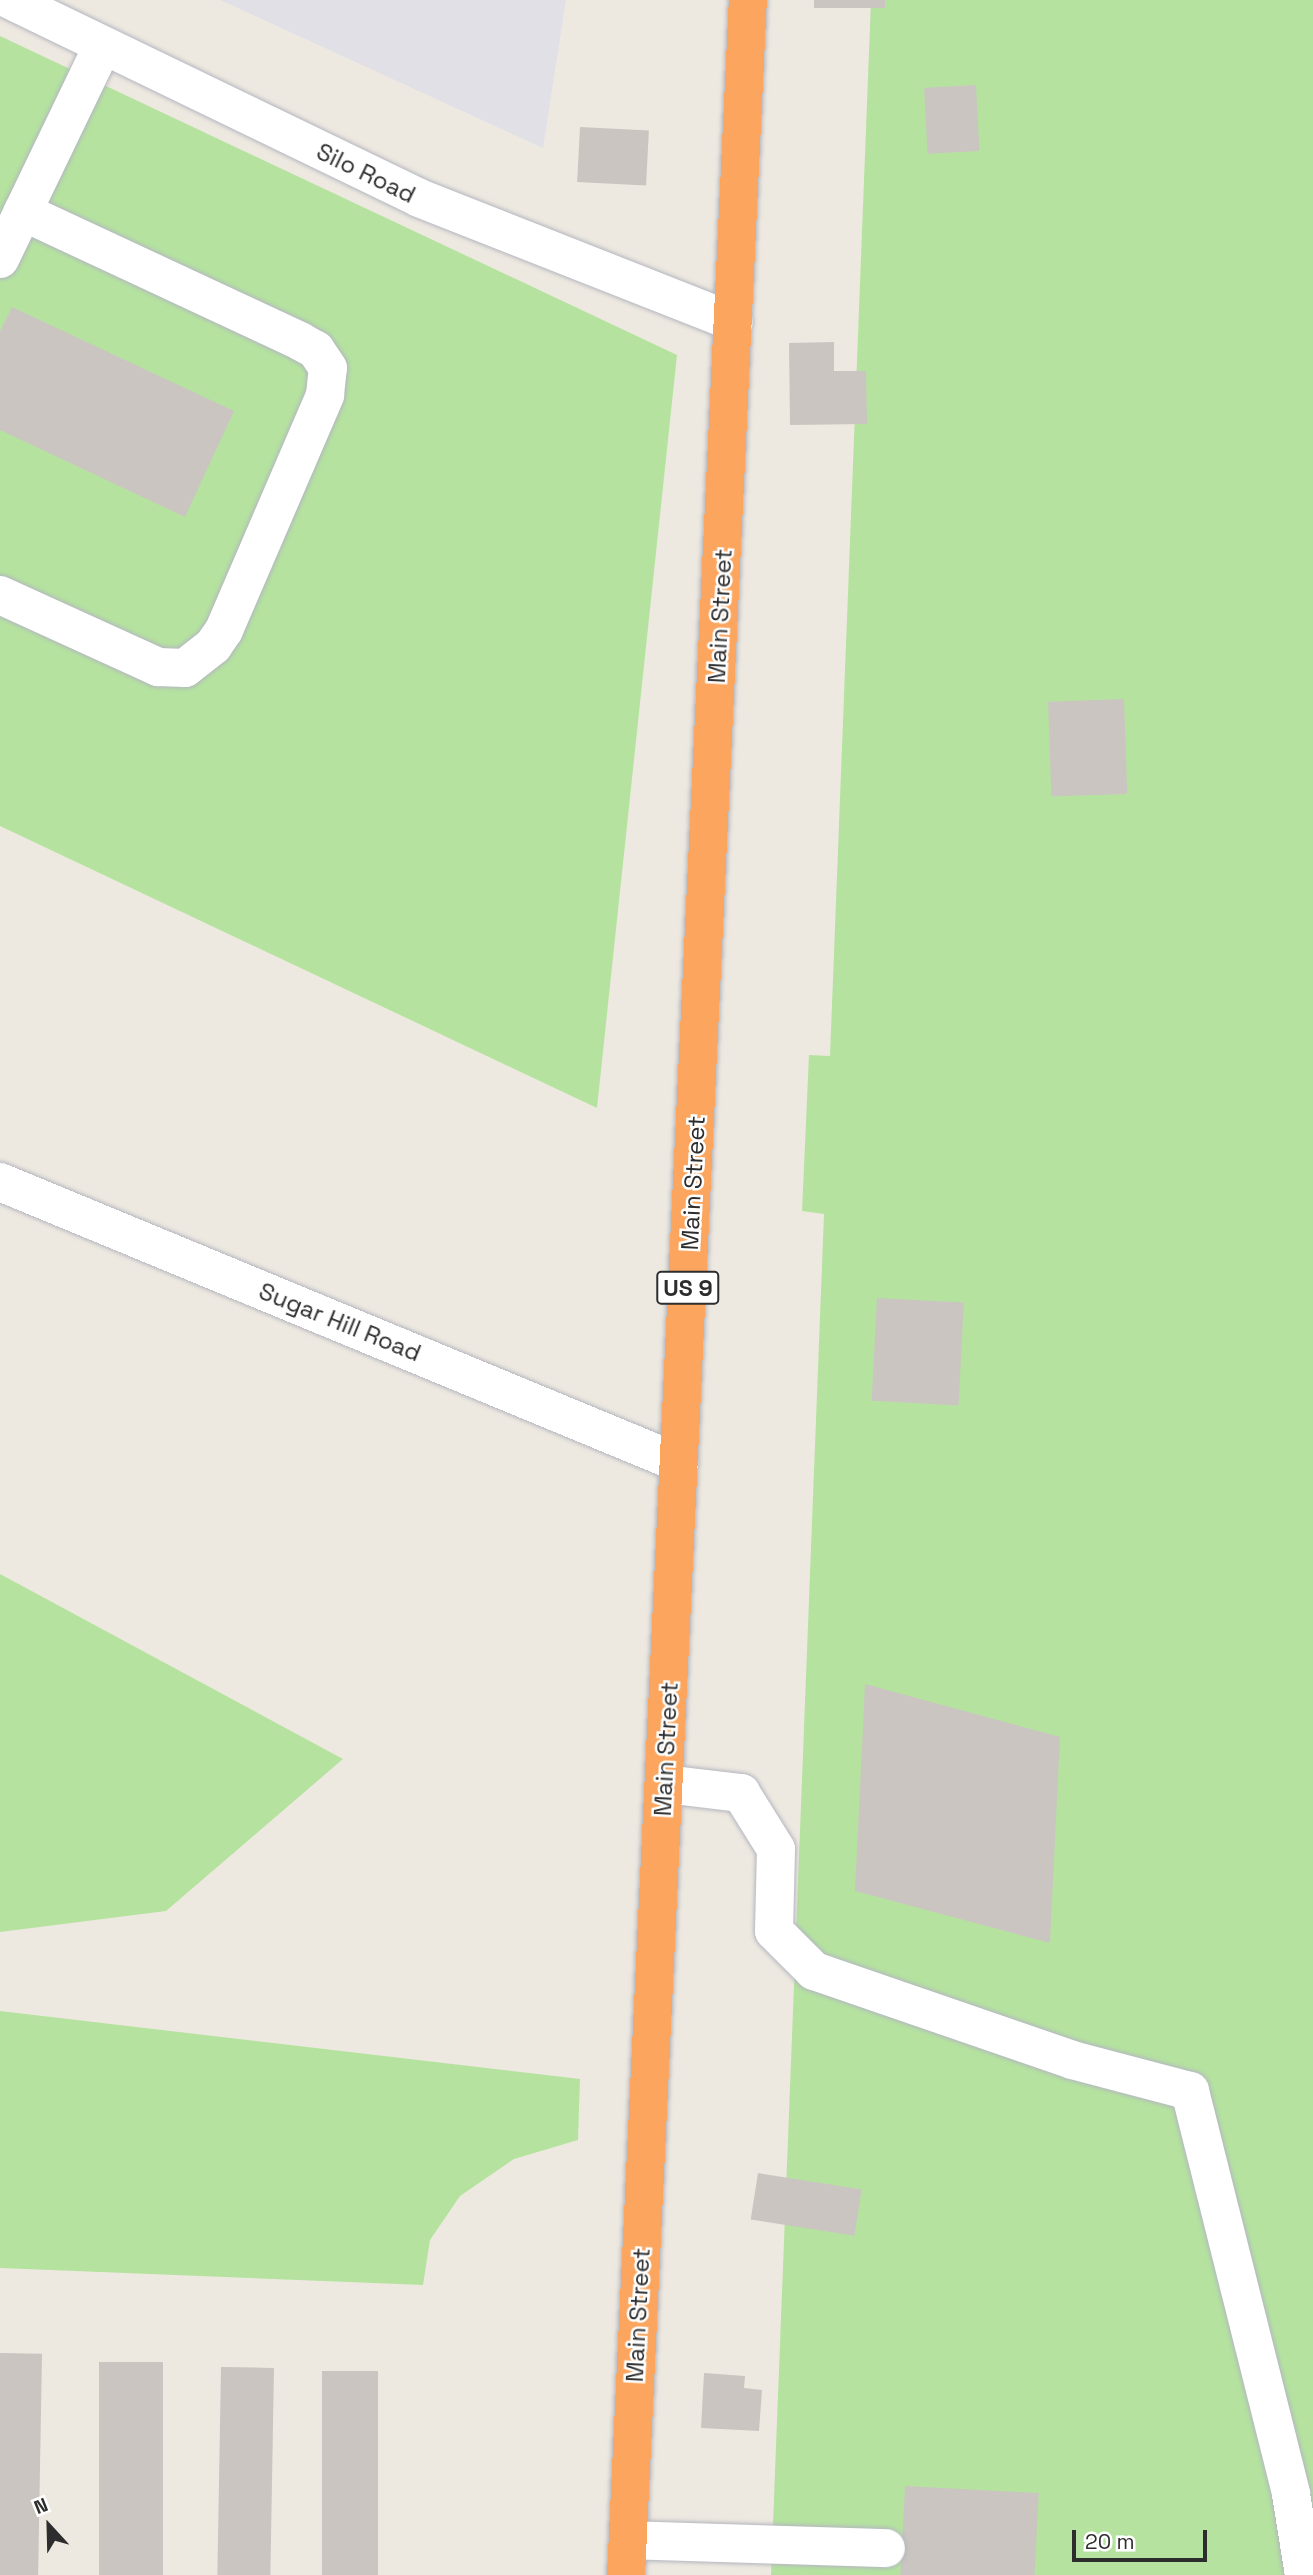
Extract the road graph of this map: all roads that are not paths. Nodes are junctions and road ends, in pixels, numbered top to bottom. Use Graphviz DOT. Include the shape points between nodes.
graph roads {
  1 [pos="10,0"];
  2 [pos="748,0"];
  3 [pos="103,45"];
  4 [pos="23,212"];
  5 [pos="0,259"];
  6 [pos="733,322"];
  7 [pos="0,595"];
  8 [pos="0,1182"];
  9 [pos="680,1463"];
  10 [pos="665,1784"];
  11 [pos="886,2548"];
  12 [pos="627,2557"];
  13 [pos="1304,2575"];
  1 -- 3 [label="street, Silo Road"];
  2 -- 6 [label="highway, Main Street / US 9"];
  3 -- 4 [label="street"];
  3 -- 6 [label="street, Silo Road" via="419,198"];
  4 -- 5 [label="street"];
  4 -- 7 [label="street" via="300,341 316,350 328,368 325,395 224,630 213,646 186,668 158,667"];
  6 -- 9 [label="highway, Main Street / US 9"];
  8 -- 9 [label="street, Sugar Hill Road"];
  9 -- 10 [label="highway, Main Street / US 9"];
  10 -- 12 [label="highway, Main Street / US 9"];
  10 -- 13 [label="street" via="741,1793 776,1849 774,1931 814,1970 1072,2060 1190,2091 1291,2494"];
  11 -- 12 [label="street"];
}
